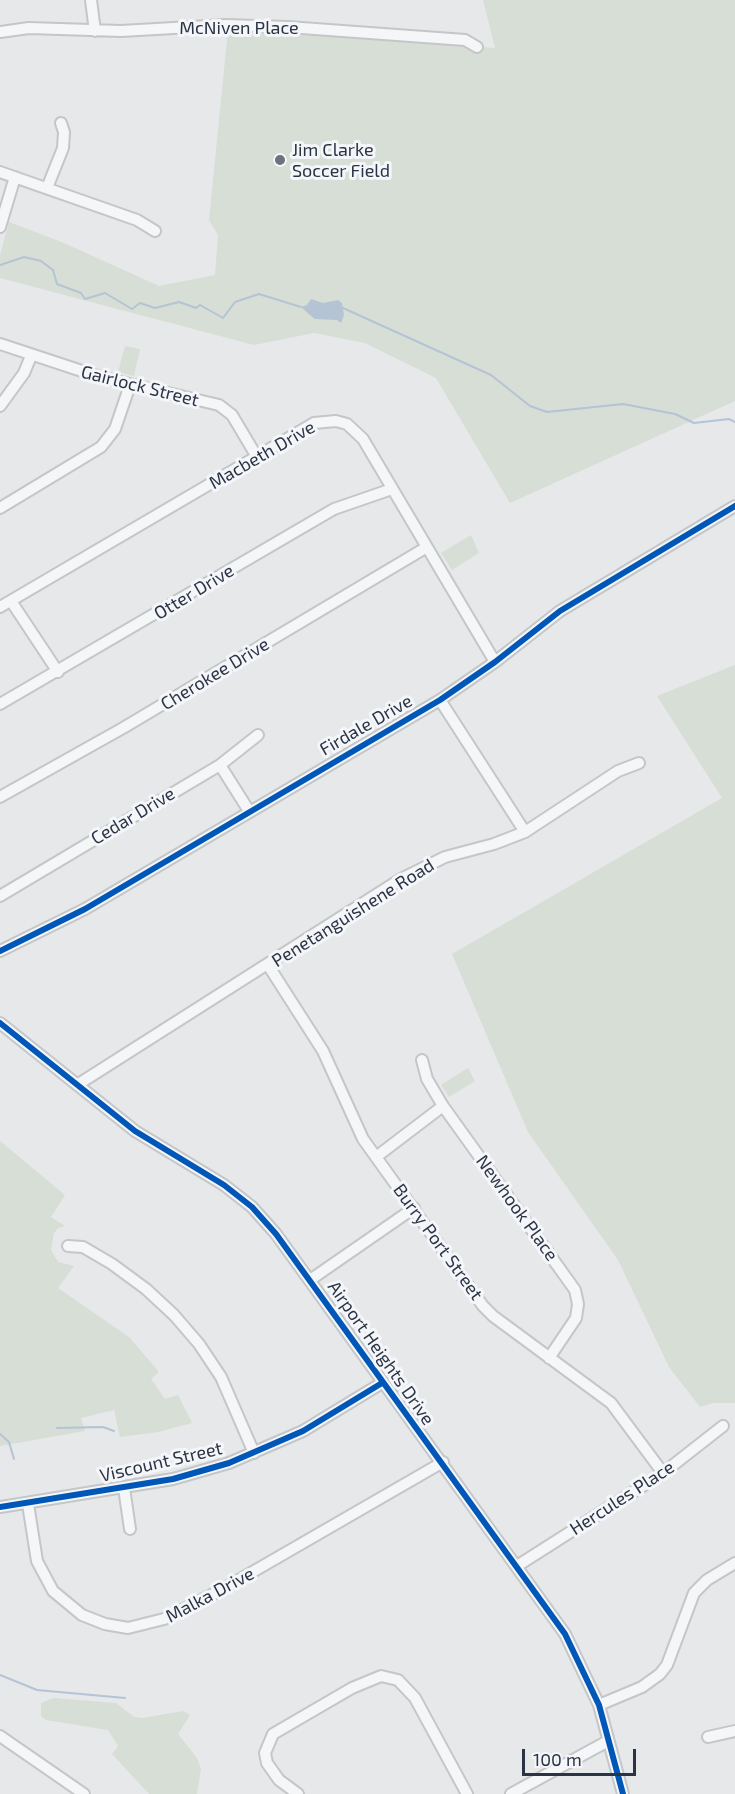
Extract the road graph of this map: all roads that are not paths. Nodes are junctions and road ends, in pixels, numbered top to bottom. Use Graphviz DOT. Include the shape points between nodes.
graph roads {
  1 [pos="91,0"];
  2 [pos="95,31"];
  3 [pos="0,32"];
  4 [pos="477,46"];
  5 [pos="61,123"];
  6 [pos="0,172"];
  7 [pos="15,177"];
  8 [pos="47,188"];
  9 [pos="0,227"];
  10 [pos="155,231"];
  11 [pos="0,344"];
  12 [pos="31,356"];
  13 [pos="130,385"];
  14 [pos="0,406"];
  15 [pos="257,457"];
  16 [pos="392,489"];
  17 [pos="735,507"];
  18 [pos="0,508"];
  19 [pos="427,547"];
  20 [pos="11,601"];
  21 [pos="0,607"];
  22 [pos="495,662"];
  23 [pos="58,672"];
  24 [pos="440,700"];
  25 [pos="0,704"];
  26 [pos="258,735"];
  27 [pos="639,763"];
  28 [pos="220,765"];
  29 [pos="0,797"];
  30 [pos="249,811"];
  31 [pos="525,832"];
  32 [pos="0,896"];
  33 [pos="0,951"];
  34 [pos="268,965"];
  35 [pos="0,1023"];
  36 [pos="422,1060"];
  37 [pos="77,1085"];
  38 [pos="443,1106"];
  39 [pos="376,1157"];
  40 [pos="414,1208"];
  41 [pos="68,1246"];
  42 [pos="310,1280"];
  43 [pos="549,1358"];
  44 [pos="382,1383"];
  45 [pos="723,1426"];
  46 [pos="254,1453"];
  47 [pos="443,1462"];
  48 [pos="663,1473"];
  49 [pos="124,1488"];
  50 [pos="28,1504"];
  51 [pos="0,1507"];
  52 [pos="130,1529"];
  53 [pos="735,1563"];
  54 [pos="517,1566"];
  55 [pos="599,1705"];
  56 [pos="735,1731"];
  57 [pos="0,1736"];
  58 [pos="708,1737"];
  59 [pos="608,1741"];
  60 [pos="84,1794"];
  61 [pos="298,1794"];
  62 [pos="467,1794"];
  63 [pos="511,1794"];
  64 [pos="623,1794"];
  1 -- 2 [label="street"];
  2 -- 3 [label="street, McNiven Place" via="28,28"];
  2 -- 4 [label="street, McNiven Place" via="226,25 288,27 465,40"];
  5 -- 8 [label="street" via="63,148"];
  6 -- 7 [label="street"];
  7 -- 8 [label="street"];
  7 -- 9 [label="street"];
  8 -- 10 [label="street" via="137,220"];
  11 -- 12 [label="street, Gairlock Street"];
  12 -- 13 [label="street, Gairlock Street"];
  12 -- 14 [label="street" via="24,373"];
  13 -- 15 [label="street, Gairlock Street" via="219,405 232,415"];
  13 -- 18 [label="street" via="115,429 101,447"];
  15 -- 16 [label="street, Macbeth Drive" via="314,423 336,421 356,430"];
  15 -- 20 [label="street, Macbeth Drive"];
  16 -- 19 [label="street, Macbeth Drive"];
  16 -- 23 [label="street, Otter Drive" via="334,509"];
  17 -- 22 [label="street, Firdale Drive" via="560,610"];
  19 -- 22 [label="street, Macbeth Drive"];
  19 -- 29 [label="street, Cherokee Drive"];
  20 -- 21 [label="street, Macbeth Drive"];
  20 -- 23 [label="street"];
  22 -- 24 [label="street, Firdale Drive"];
  23 -- 25 [label="street, Otter Drive"];
  24 -- 30 [label="street, Firdale Drive"];
  24 -- 31 [label="street"];
  26 -- 28 [label="street, Cedar Drive"];
  27 -- 31 [label="street, Penetanguishene Road" via="618,771"];
  28 -- 30 [label="street"];
  28 -- 32 [label="street, Cedar Drive"];
  30 -- 33 [label="street, Firdale Drive" via="86,909"];
  31 -- 34 [label="street, Penetanguishene Road" via="445,857 415,871"];
  34 -- 37 [label="street, Penetanguishene Road"];
  34 -- 39 [label="street, Burry Port Street" via="323,1051 355,1126"];
  35 -- 37 [label="street, Airport Heights Drive"];
  36 -- 38 [label="street, Newhook Place" via="427,1079"];
  37 -- 42 [label="street, Airport Heights Drive" via="135,1131 224,1185 252,1207"];
  38 -- 39 [label="street"];
  38 -- 43 [label="street, Newhook Place" via="575,1290 576,1318"];
  39 -- 40 [label="street, Burry Port Street"];
  40 -- 42 [label="street"];
  40 -- 43 [label="street, Burry Port Street" via="489,1313"];
  41 -- 46 [label="street" via="83,1247 112,1264 174,1315 221,1377"];
  42 -- 44 [label="street, Airport Heights Drive"];
  43 -- 48 [label="street, Burry Port Street" via="615,1407"];
  44 -- 46 [label="street, Viscount Street" via="314,1425"];
  44 -- 47 [label="street, Airport Heights Drive"];
  45 -- 48 [label="street, Hercules Place"];
  46 -- 49 [label="street, Viscount Street" via="192,1474"];
  47 -- 50 [label="street, Malka Drive" via="223,1589 164,1619 128,1628 82,1615 53,1591 37,1561"];
  47 -- 54 [label="street, Airport Heights Drive"];
  48 -- 54 [label="street, Hercules Place"];
  49 -- 50 [label="street, Viscount Street"];
  49 -- 52 [label="street"];
  50 -- 51 [label="street, Viscount Street"];
  53 -- 55 [label="street" via="694,1593 660,1674 642,1687"];
  54 -- 55 [label="street, Airport Heights Drive" via="565,1634"];
  55 -- 59 [label="street, Airport Heights Drive"];
  56 -- 58 [label="street"];
  57 -- 60 [label="street"];
  59 -- 63 [label="street"];
  59 -- 64 [label="street, Airport Heights Drive"];
  61 -- 62 [label="street" via="279,1780 267,1763 266,1753 273,1734 352,1688 381,1676 398,1680 416,1698"];
}
